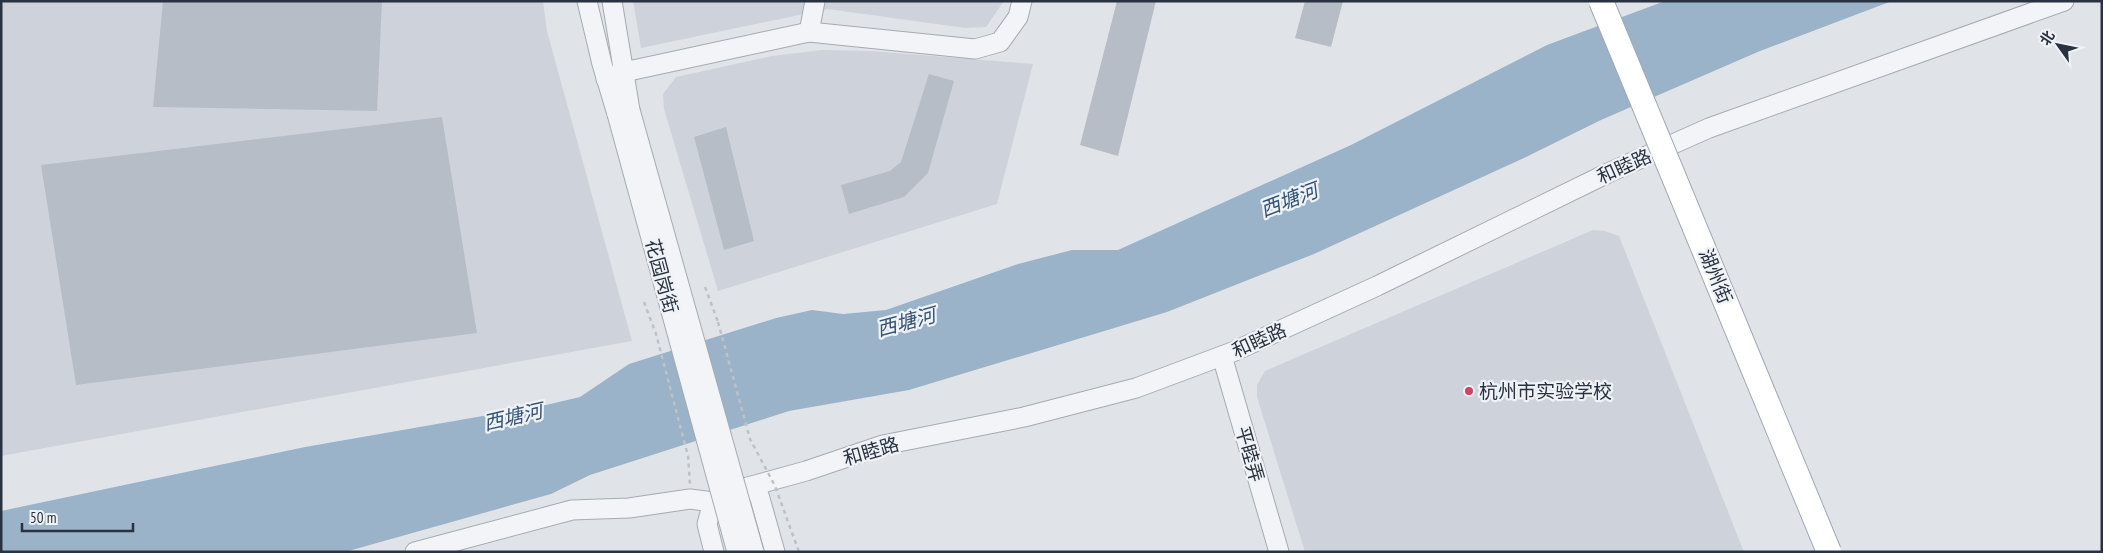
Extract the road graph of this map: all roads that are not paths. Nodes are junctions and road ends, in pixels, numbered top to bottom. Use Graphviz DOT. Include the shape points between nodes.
graph roads {
  1 [pos="587,1"];
  2 [pos="612,1"];
  3 [pos="815,1"];
  4 [pos="1022,1"];
  5 [pos="1584,1"];
  6 [pos="1601,1"];
  7 [pos="2064,1"];
  8 [pos="809,32"];
  9 [pos="624,72"];
  10 [pos="606,79"];
  11 [pos="624,112"];
  12 [pos="1222,356"];
  13 [pos="748,487"];
  14 [pos="713,502"];
  15 [pos="415,552"];
  16 [pos="714,552"];
  17 [pos="737,552"];
  18 [pos="754,552"];
  19 [pos="775,552"];
  20 [pos="1279,552"];
  21 [pos="1811,552"];
  22 [pos="1828,552"];
  1 -- 10 [label="street, 花园岗街"];
  2 -- 9 [label="street, 花园岗街"];
  3 -- 8 [label="street"];
  4 -- 8 [label="street" via="1018,17 1000,42 975,49"];
  5 -- 21 [label="main road, 湖州街"];
  6 -- 22 [label="main road, 湖州街, bridge"];
  7 -- 12 [label="street, 和睦路" via="1709,128"];
  8 -- 9 [label="street"];
  9 -- 10 [label="street"];
  9 -- 11 [label="street, 花园岗街"];
  10 -- 11 [label="street, 花园岗街"];
  11 -- 17 [label="street, 花园岗街, bridge"];
  11 -- 18 [label="street, 花园岗街, bridge"];
  12 -- 13 [label="street, 和睦路" via="1136,388 1024,417 883,446"];
  12 -- 20 [label="street, 平睦弄"];
  13 -- 14 [label="street, 和睦路"];
  13 -- 19 [label="street" via="759,495"];
  14 -- 15 [label="street" via="690,499 629,508 572,510"];
  14 -- 16 [label="street" via="707,524"];
}
